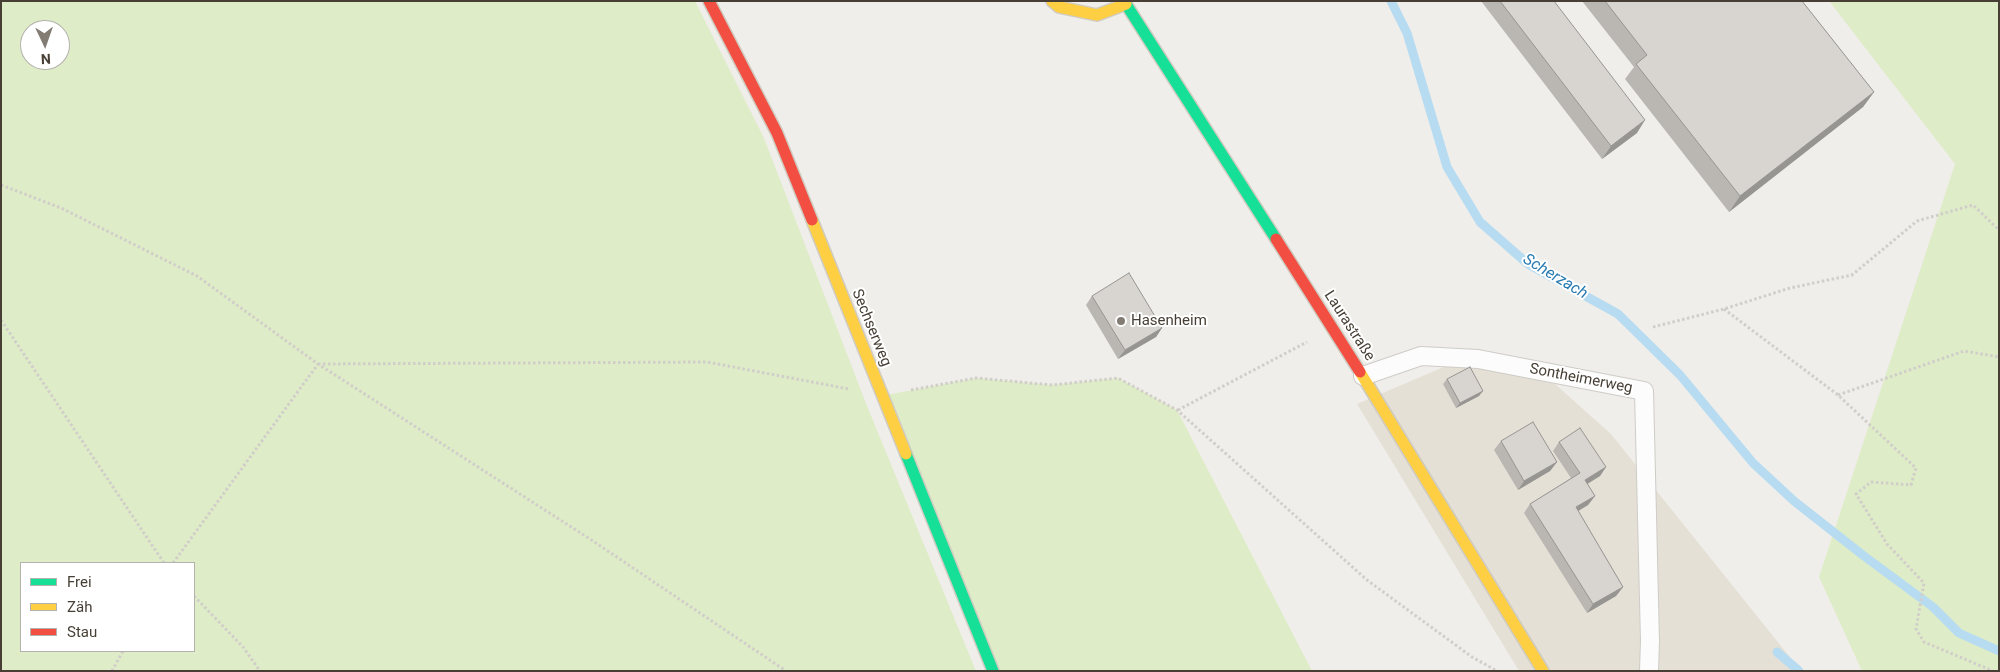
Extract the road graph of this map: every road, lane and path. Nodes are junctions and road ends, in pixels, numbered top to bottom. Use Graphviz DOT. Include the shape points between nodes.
graph roads {
  1 [pos="709,1"];
  2 [pos="1052,1"];
  3 [pos="1125,2"];
  4 [pos="1,185"];
  5 [pos="1999,230"];
  6 [pos="1724,309"];
  7 [pos="1,320"];
  8 [pos="1653,327"];
  9 [pos="1332,329"];
  10 [pos="1999,357"];
  11 [pos="318,364"];
  12 [pos="1363,376"];
  13 [pos="1838,394"];
  14 [pos="881,396"];
  15 [pos="1177,410"];
  16 [pos="163,562"];
  17 [pos="174,562"];
  18 [pos="195,597"];
  19 [pos="122,652"];
  20 [pos="112,671"];
  21 [pos="260,671"];
  22 [pos="786,671"];
  23 [pos="993,671"];
  24 [pos="1497,671"];
  25 [pos="1543,671"];
  26 [pos="1649,671"];
  27 [pos="1993,671"];
  1 -- 14 [label="street, Sechserweg" via="777,133"];
  2 -- 3 [label="street" via="1060,7 1097,15"];
  3 -- 9 [label="street, Laurastraße"];
  4 -- 11 [label="path" via="61,208 196,276"];
  5 -- 6 [label="path" via="1973,205 1917,221 1852,275 1790,288"];
  6 -- 8 [label="path"];
  6 -- 13 [label="path"];
  7 -- 16 [label="path"];
  9 -- 12 [label="street, Laurastraße"];
  9 -- 15 [label="path"];
  10 -- 13 [label="path" via="1964,351"];
  11 -- 14 [label="path" via="707,362"];
  11 -- 17 [label="path"];
  11 -- 22 [label="path" via="593,541"];
  12 -- 25 [label="street, Laurastraße"];
  12 -- 26 [label="lane, Sontheimerweg" via="1421,356 1478,359 1644,391"];
  13 -- 27 [label="path" via="1916,468 1911,485 1871,482 1856,494 1887,544 1924,584 1916,629 1924,642"];
  14 -- 15 [label="path" via="976,378 1052,385 1118,378"];
  14 -- 23 [label="street, Sechserweg"];
  15 -- 24 [label="path" via="1367,580"];
  18 -- 21 [label="path" via="243,647"];
  19 -- 20 [label="path"];
}
